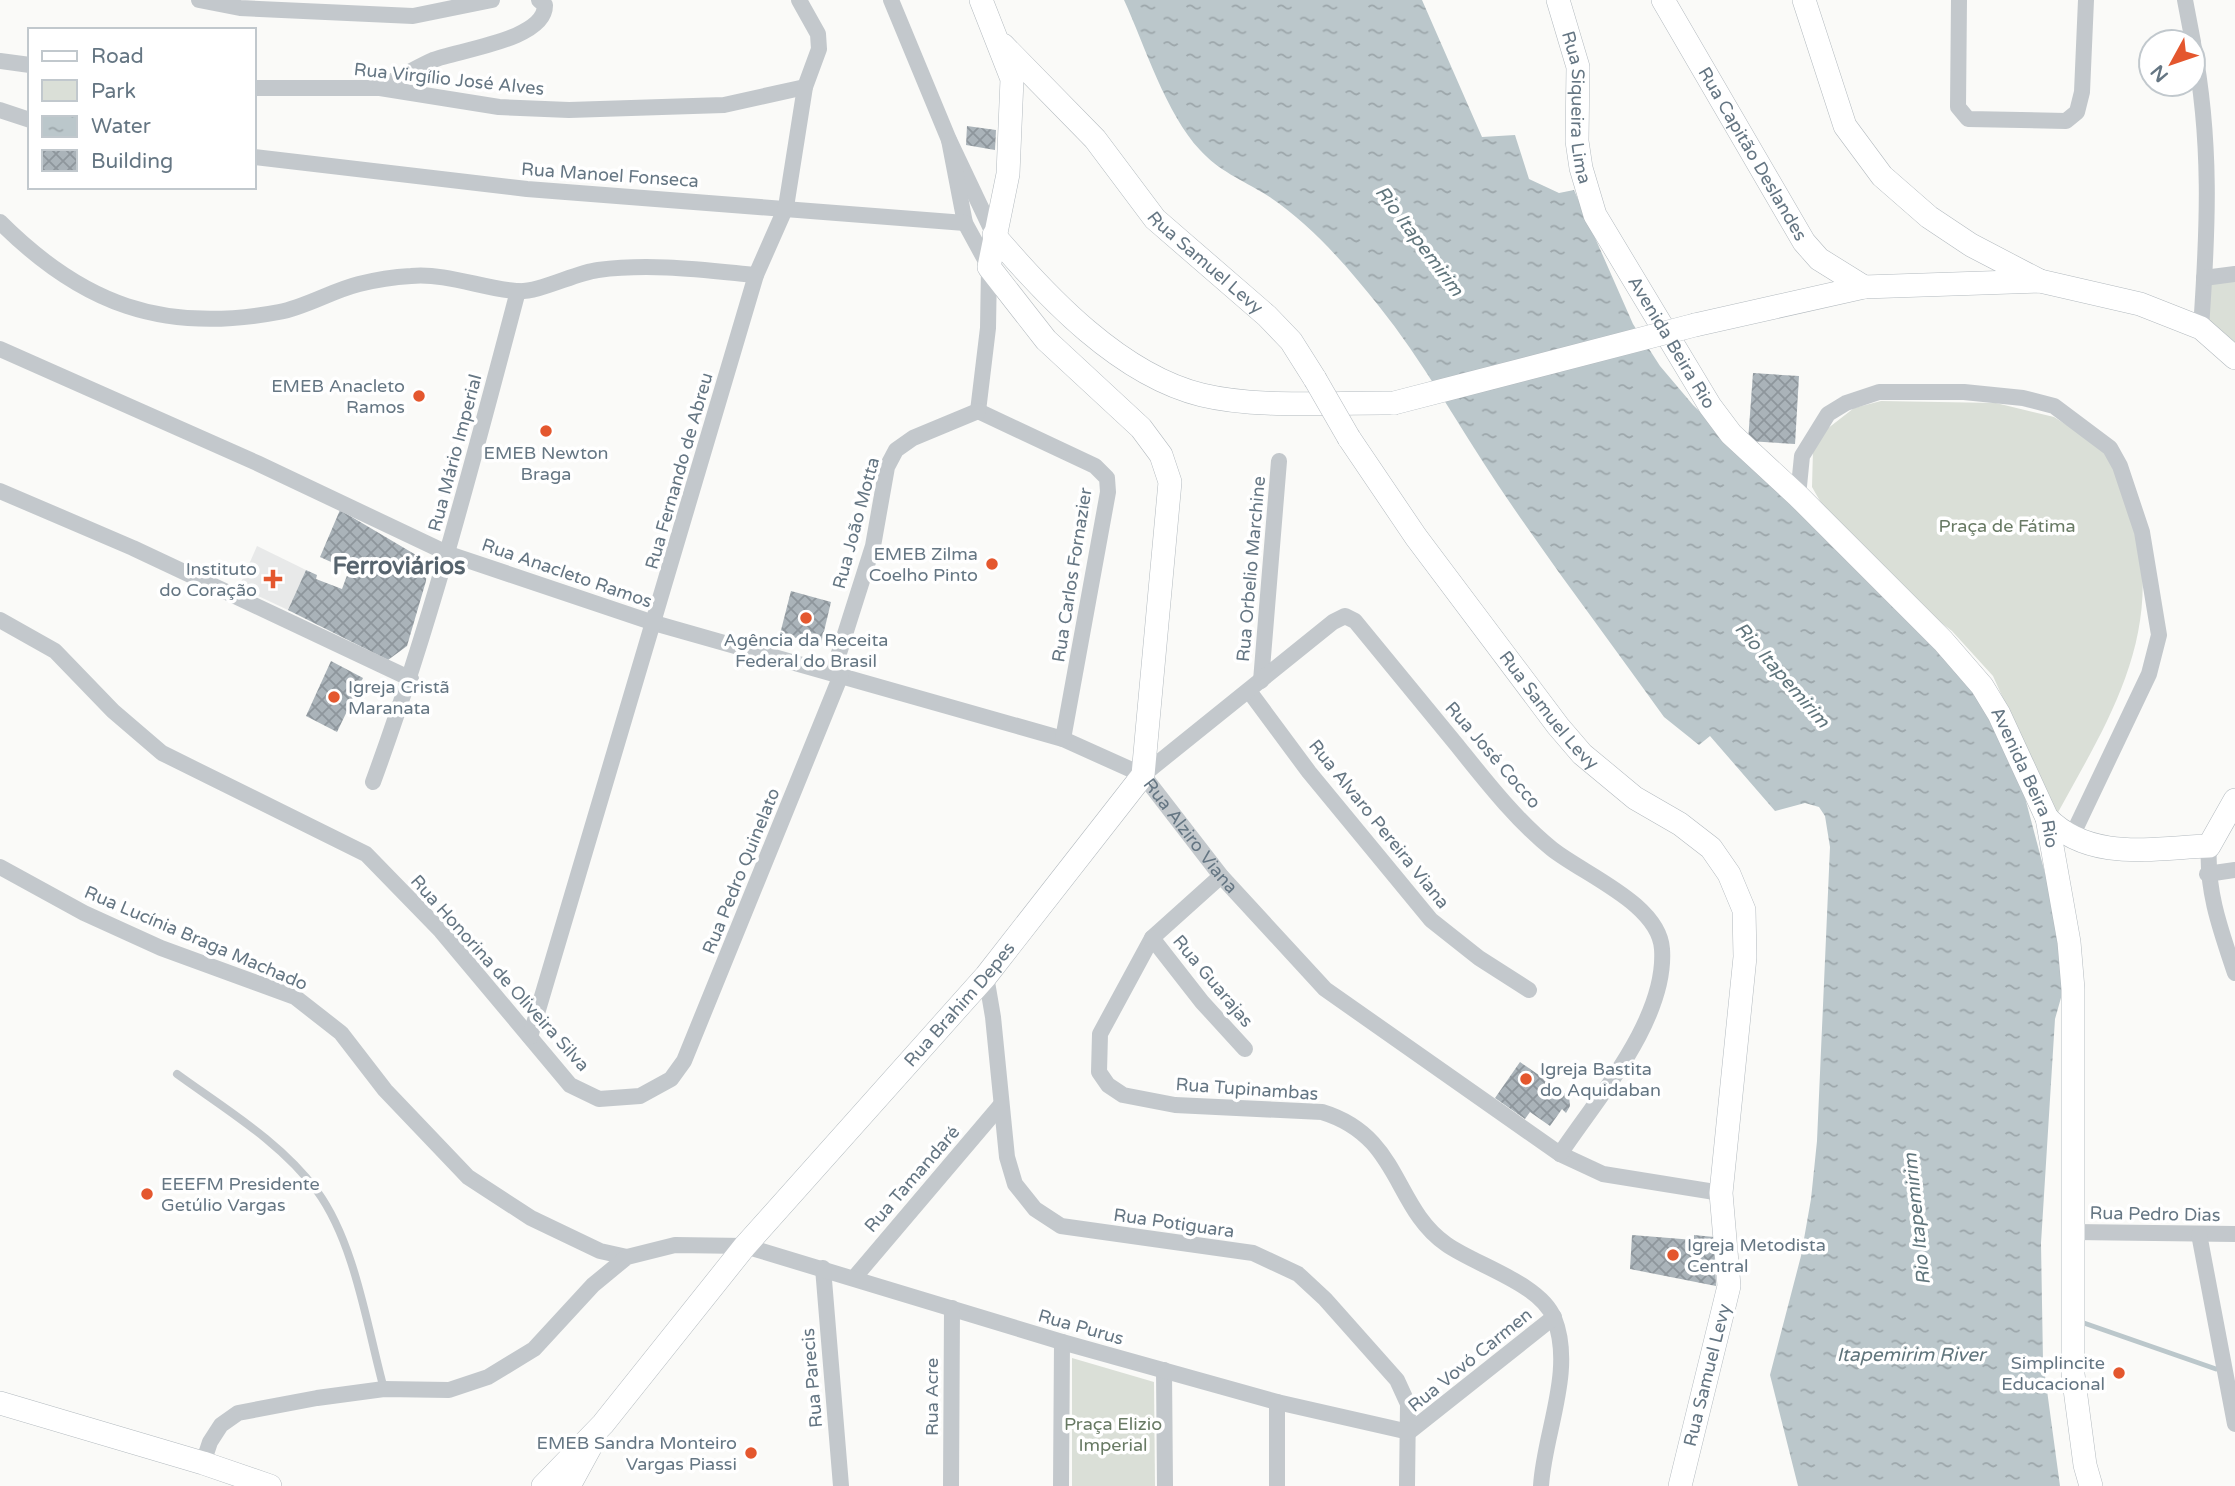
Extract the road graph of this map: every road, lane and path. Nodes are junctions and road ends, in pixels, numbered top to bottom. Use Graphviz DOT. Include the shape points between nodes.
graph roads {
  1 [pos="199,0"];
  2 [pos="492,0"];
  3 [pos="539,0"];
  4 [pos="799,0"];
  5 [pos="891,0"];
  6 [pos="981,0"];
  7 [pos="1558,0"];
  8 [pos="1663,0"];
  9 [pos="1804,0"];
  10 [pos="1959,0"];
  11 [pos="2086,0"];
  12 [pos="2185,0"];
  13 [pos="2190,28"];
  14 [pos="999,41"];
  15 [pos="0,61"];
  16 [pos="28,65"];
  17 [pos="805,87"];
  18 [pos="256,88"];
  19 [pos="380,88"];
  20 [pos="2203,98"];
  21 [pos="0,110"];
  22 [pos="28,119"];
  23 [pos="949,140"];
  24 [pos="256,157"];
  25 [pos="786,207"];
  26 [pos="1595,215"];
  27 [pos="0,222"];
  28 [pos="965,223"];
  29 [pos="994,235"];
  30 [pos="989,267"];
  31 [pos="2235,274"];
  32 [pos="756,275"];
  33 [pos="2204,278"];
  34 [pos="2040,281"];
  35 [pos="1864,287"];
  36 [pos="518,291"];
  37 [pos="2201,328"];
  38 [pos="0,349"];
  39 [pos="2235,358"];
  40 [pos="978,411"];
  41 [pos="1279,461"];
  42 [pos="0,491"];
  43 [pos="1798,496"];
  44 [pos="449,554"];
  45 [pos="1345,616"];
  46 [pos="0,620"];
  47 [pos="654,623"];
  48 [pos="837,673"];
  49 [pos="411,679"];
  50 [pos="1255,686"];
  51 [pos="1063,739"];
  52 [pos="1143,775"];
  53 [pos="373,782"];
  54 [pos="2235,800"];
  55 [pos="2047,818"];
  56 [pos="2071,838"];
  57 [pos="2209,846"];
  58 [pos="0,867"];
  59 [pos="2235,870"];
  60 [pos="2207,874"];
  61 [pos="1221,876"];
  62 [pos="1152,938"];
  63 [pos="2235,973"];
  64 [pos="985,976"];
  65 [pos="1529,989"];
  66 [pos="530,1037"];
  67 [pos="1245,1049"];
  68 [pos="177,1074"];
  69 [pos="671,1079"];
  70 [pos="1000,1106"];
  71 [pos="1560,1154"];
  72 [pos="1721,1193"];
  73 [pos="2074,1232"];
  74 [pos="2199,1234"];
  75 [pos="2235,1234"];
  76 [pos="745,1246"];
  77 [pos="627,1256"];
  78 [pos="822,1268"];
  79 [pos="854,1278"];
  80 [pos="952,1308"];
  81 [pos="1554,1317"];
  82 [pos="1062,1342"];
  83 [pos="1164,1370"];
  84 [pos="384,1389"];
  85 [pos="1277,1402"];
  86 [pos="0,1403"];
  87 [pos="603,1424"];
  88 [pos="2235,1424"];
  89 [pos="1409,1432"];
  90 [pos="203,1463"];
  91 [pos="270,1486"];
  92 [pos="543,1486"];
  93 [pos="569,1486"];
  94 [pos="841,1486"];
  95 [pos="951,1486"];
  96 [pos="1061,1486"];
  97 [pos="1165,1486"];
  98 [pos="1277,1486"];
  99 [pos="1407,1486"];
  100 [pos="1541,1486"];
  101 [pos="1680,1486"];
  102 [pos="2091,1486"];
  1 -- 2 [label="street" via="240,8 413,16"];
  3 -- 19 [label="street" via="545,5 541,19 520,35 433,60"];
  4 -- 17 [label="street, Rua Fernando de Abreu" via="818,34 819,49"];
  5 -- 23 [label="street"];
  6 -- 14 [label="main road"];
  7 -- 26 [label="main road, Rua Siqueira Lima" via="1578,67 1577,141"];
  8 -- 35 [label="main road, Rua Capitão Deslandes" via="1804,242 1818,259"];
  9 -- 34 [label="main road" via="1845,126 1882,176 1929,217 1971,245"];
  10 -- 11 [label="street" via="1958,107 1968,119 2066,121 2077,112 2082,92"];
  12 -- 13 [label="street"];
  14 -- 29 [label="main road" via="1012,79 1007,174"];
  14 -- 72 [label="main road, Rua Samuel Levy, bridge" via="1095,139 1155,219 1291,341 1416,537 1582,754 1635,797 1712,848 1729,874 1744,911 1745,957"];
  15 -- 16 [label="street"];
  17 -- 19 [label="street, Rua Virgílio José Alves" via="724,105 569,110 499,107"];
  17 -- 25 [label="street, Rua Fernando de Abreu"];
  18 -- 19 [label="street, Rua Virgílio José Alves"];
  20 -- 33 [label="street" via="2209,218"];
  21 -- 22 [label="street"];
  23 -- 28 [label="street"];
  23 -- 29 [label="street"];
  24 -- 25 [label="street, Rua Manoel Fonseca" via="527,189"];
  25 -- 28 [label="street, Rua Manoel Fonseca"];
  25 -- 32 [label="street, Rua Fernando de Abreu"];
  26 -- 43 [label="main road, Avenida Beira Rio" via="1710,406 1748,451"];
  27 -- 36 [label="street" via="30,253 94,295 153,316 225,318 281,312 358,284 413,275"];
  28 -- 30 [label="street"];
  29 -- 30 [label="main road"];
  29 -- 35 [label="main road, bridge" via="1079,326 1158,379 1202,395 1251,401 1394,403 1695,325"];
  30 -- 40 [label="street" via="988,328"];
  30 -- 52 [label="main road, Rua Alziro Viana" via="1046,340 1141,428 1161,455 1170,482"];
  31 -- 33 [label="street"];
  32 -- 36 [label="street" via="638,265 592,271"];
  32 -- 47 [label="street, Rua Fernando de Abreu"];
  33 -- 37 [label="street"];
  34 -- 35 [label="main road"];
  34 -- 37 [label="main road" via="2140,304"];
  36 -- 44 [label="street, Rua Mário Imperial"];
  37 -- 39 [label="main road"];
  38 -- 44 [label="street, Rua Anacleto Ramos"];
  40 -- 48 [label="street, Rua João Motta" via="913,438 896,450 887,467 873,546"];
  40 -- 51 [label="street, Rua Carlos Fornazier" via="1095,466 1107,478"];
  41 -- 50 [label="street, Rua Orbelio Marchine"];
  42 -- 49 [label="street"];
  43 -- 55 [label="main road, Avenida Beira Rio" via="1965,663 1999,714"];
  43 -- 56 [label="street" via="1802,457 1828,414 1880,392 1964,392 2023,398 2054,406 2110,448 2142,532 2159,635 2144,684"];
  44 -- 47 [label="street, Rua Anacleto Ramos"];
  44 -- 49 [label="street, Rua Mário Imperial"];
  45 -- 50 [label="street, Rua Brahim Depes"];
  45 -- 71 [label="street, Rua José Cocco" via="1355,621 1499,797 1551,848 1646,912 1658,930 1661,980 1646,1023"];
  46 -- 66 [label="street, Rua Honorina de Oliveira Silva" via="55,651 162,753 366,854 441,931"];
  47 -- 48 [label="street, Rua Anacleto Ramos"];
  47 -- 66 [label="street, Rua Fernando de Abreu"];
  48 -- 51 [label="street, Rua Anacleto Ramos"];
  48 -- 69 [label="street, Rua Pedro Quinelato" via="684,1061"];
  49 -- 53 [label="street, Rua Mário Imperial"];
  50 -- 52 [label="street, Rua Brahim Depes"];
  50 -- 65 [label="street, Rua Alvaro Pereira Viana" via="1309,772 1431,920"];
  51 -- 52 [label="street, Rua Anacleto Ramos"];
  52 -- 61 [label="street, Rua Alziro Viana"];
  52 -- 64 [label="main road, Rua Brahim Depes"];
  54 -- 57 [label="main road"];
  55 -- 56 [label="main road"];
  55 -- 73 [label="main road, Avenida Beira Rio" via="2073,989"];
  56 -- 57 [label="main road" via="2110,849"];
  57 -- 60 [label="street"];
  58 -- 77 [label="street, Rua Lucínia Braga Machado" via="161,948 295,997 341,1033 385,1090 468,1177 531,1218 600,1251"];
  59 -- 60 [label="street"];
  60 -- 63 [label="street"];
  61 -- 62 [label="street, Rua Tupinambas"];
  61 -- 71 [label="street, Rua Alziro Viana" via="1325,989"];
  62 -- 67 [label="street, Rua Guarajas"];
  62 -- 81 [label="street, Rua Tupinambas" via="1100,1034 1099,1072 1108,1085 1123,1095 1175,1104 1293,1108 1344,1119 1366,1135 1396,1172 1417,1211 1444,1243 1542,1300"];
  64 -- 70 [label="street, Rua Potiguara"];
  64 -- 76 [label="main road, Rua Brahim Depes"];
  66 -- 69 [label="street, Rua Honorina de Oliveira Silva" via="570,1085 599,1099 640,1096"];
  68 -- 84 [label="lane" via="279,1150 317,1191 341,1233"];
  70 -- 79 [label="street, Rua Tamandaré"];
  70 -- 89 [label="street, Rua Potiguara" via="1015,1184 1035,1209 1061,1226 1253,1254 1298,1274 1397,1380 1408,1404"];
  71 -- 72 [label="street, Rua Alziro Viana" via="1603,1174"];
  72 -- 101 [label="main road, Rua Samuel Levy" via="1729,1286"];
  73 -- 74 [label="street, Rua Pedro Dias"];
  73 -- 102 [label="main road, Avenida Beira Rio" via="2073,1374"];
  74 -- 75 [label="street, Rua Pedro Dias"];
  74 -- 88 [label="street"];
  76 -- 77 [label="street, Rua Purus" via="675,1245"];
  76 -- 78 [label="street, Rua Purus"];
  76 -- 87 [label="main road, Rua Brahim Depes"];
  77 -- 84 [label="street" via="534,1349 488,1377 449,1390"];
  78 -- 79 [label="street, Rua Purus"];
  78 -- 94 [label="street, Rua Parecis"];
  79 -- 80 [label="street, Rua Purus"];
  80 -- 82 [label="street, Rua Purus"];
  80 -- 95 [label="street, Rua Acre"];
  81 -- 89 [label="street, Rua Vovó Carmen"];
  81 -- 100 [label="street" via="1559,1379"];
  82 -- 83 [label="street, Rua Purus"];
  82 -- 96 [label="street"];
  83 -- 85 [label="street, Rua Purus"];
  83 -- 97 [label="street"];
  84 -- 90 [label="street" via="238,1413 221,1425"];
  85 -- 89 [label="street, Rua Purus"];
  85 -- 98 [label="street"];
  86 -- 90 [label="main road"];
  87 -- 92 [label="main road, Rua Brahim Depes"];
  87 -- 93 [label="main road, Rua Brahim Depes"];
  89 -- 99 [label="street, Rua Potiguara"];
  90 -- 91 [label="main road"];
}
